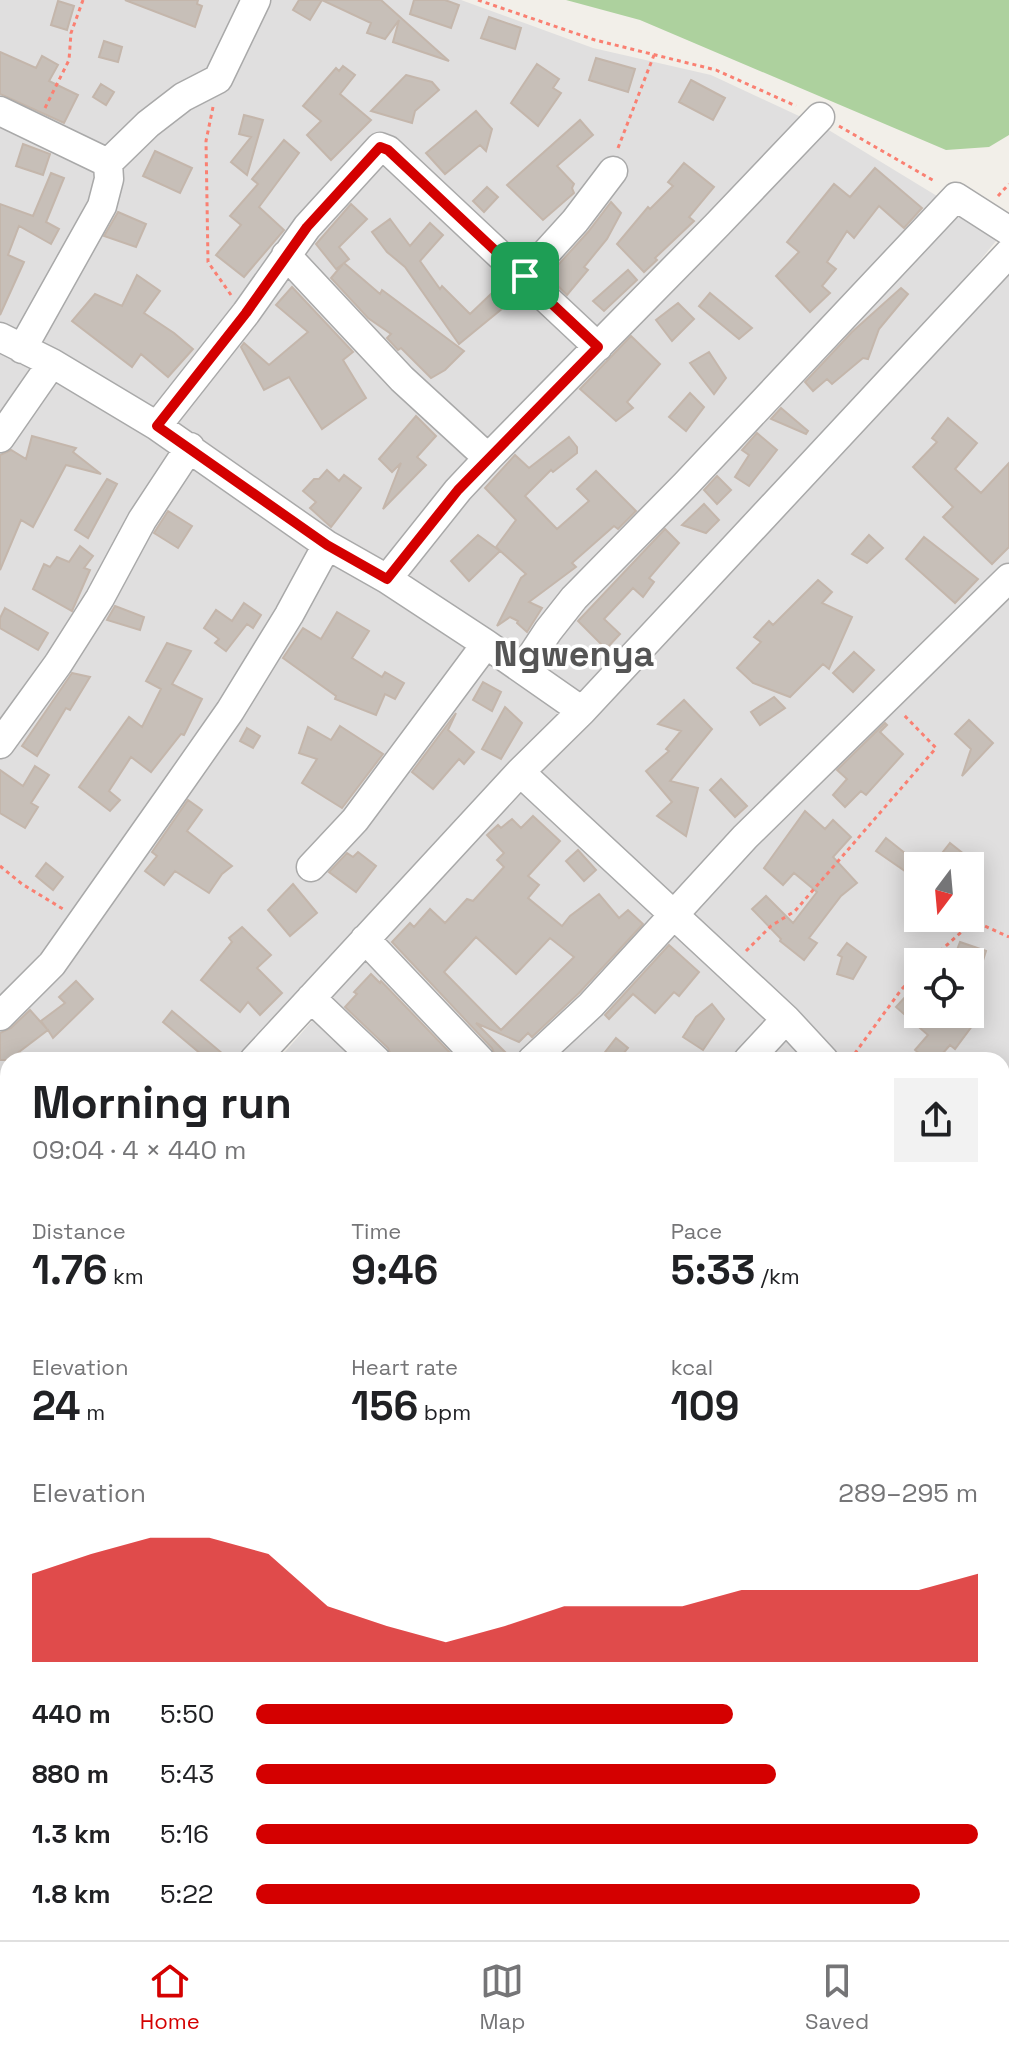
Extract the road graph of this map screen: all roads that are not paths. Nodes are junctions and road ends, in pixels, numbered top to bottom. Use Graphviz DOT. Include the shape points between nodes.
graph roads {
  1 [pos="256,0"];
  2 [pos="0,111"];
  3 [pos="820,117"];
  4 [pos="108,163"];
  5 [pos="613,171"];
  6 [pos="1009,231"];
  7 [pos="1009,253"];
  8 [pos="286,255"];
  9 [pos="525,276"];
  10 [pos="11,343"];
  11 [pos="598,347"];
  12 [pos="52,363"];
  13 [pos="157,426"];
  14 [pos="0,438"];
  15 [pos="190,447"];
  16 [pos="488,458"];
  17 [pos="327,545"];
  18 [pos="1009,578"];
  19 [pos="387,579"];
  20 [pos="486,644"];
  21 [pos="523,669"];
  22 [pos="582,711"];
  23 [pos="0,744"];
  24 [pos="520,772"];
  25 [pos="311,867"];
  26 [pos="673,913"];
  27 [pos="365,939"];
  28 [pos="311,998"];
  29 [pos="0,1016"];
  30 [pos="786,1019"];
  31 [pos="261,1052"];
  32 [pos="368,1052"];
  33 [pos="472,1052"];
  34 [pos="541,1052"];
  35 [pos="755,1052"];
  36 [pos="817,1052"];
  1 -- 4 [label="street" via="218,79 183,97"];
  2 -- 4 [label="street"];
  3 -- 11 [label="street"];
  4 -- 10 [label="street" via="102,206"];
  5 -- 9 [label="street"];
  6 -- 21 [label="street" via="956,197 574,598"];
  7 -- 22 [label="street"];
  8 -- 9 [label="street" via="380,147"];
  8 -- 13 [label="street"];
  8 -- 16 [label="street" via="402,379"];
  9 -- 11 [label="street"];
  10 -- 12 [label="street"];
  11 -- 16 [label="street"];
  12 -- 13 [label="street"];
  12 -- 14 [label="street"];
  13 -- 15 [label="street"];
  15 -- 17 [label="street"];
  15 -- 23 [label="street" via="58,664"];
  16 -- 19 [label="street"];
  17 -- 19 [label="street"];
  17 -- 29 [label="street" via="230,711 83,921 41,976"];
  18 -- 26 [label="street"];
  19 -- 20 [label="street"];
  20 -- 21 [label="street"];
  20 -- 25 [label="street" via="355,820"];
  21 -- 22 [label="street"];
  22 -- 24 [label="street"];
  24 -- 26 [label="street"];
  24 -- 27 [label="street"];
  26 -- 30 [label="street"];
  26 -- 34 [label="street" via="591,1005"];
  27 -- 28 [label="street"];
  27 -- 33 [label="street"];
  28 -- 31 [label="street"];
  28 -- 32 [label="street"];
  30 -- 35 [label="street"];
  30 -- 36 [label="street"];
}
